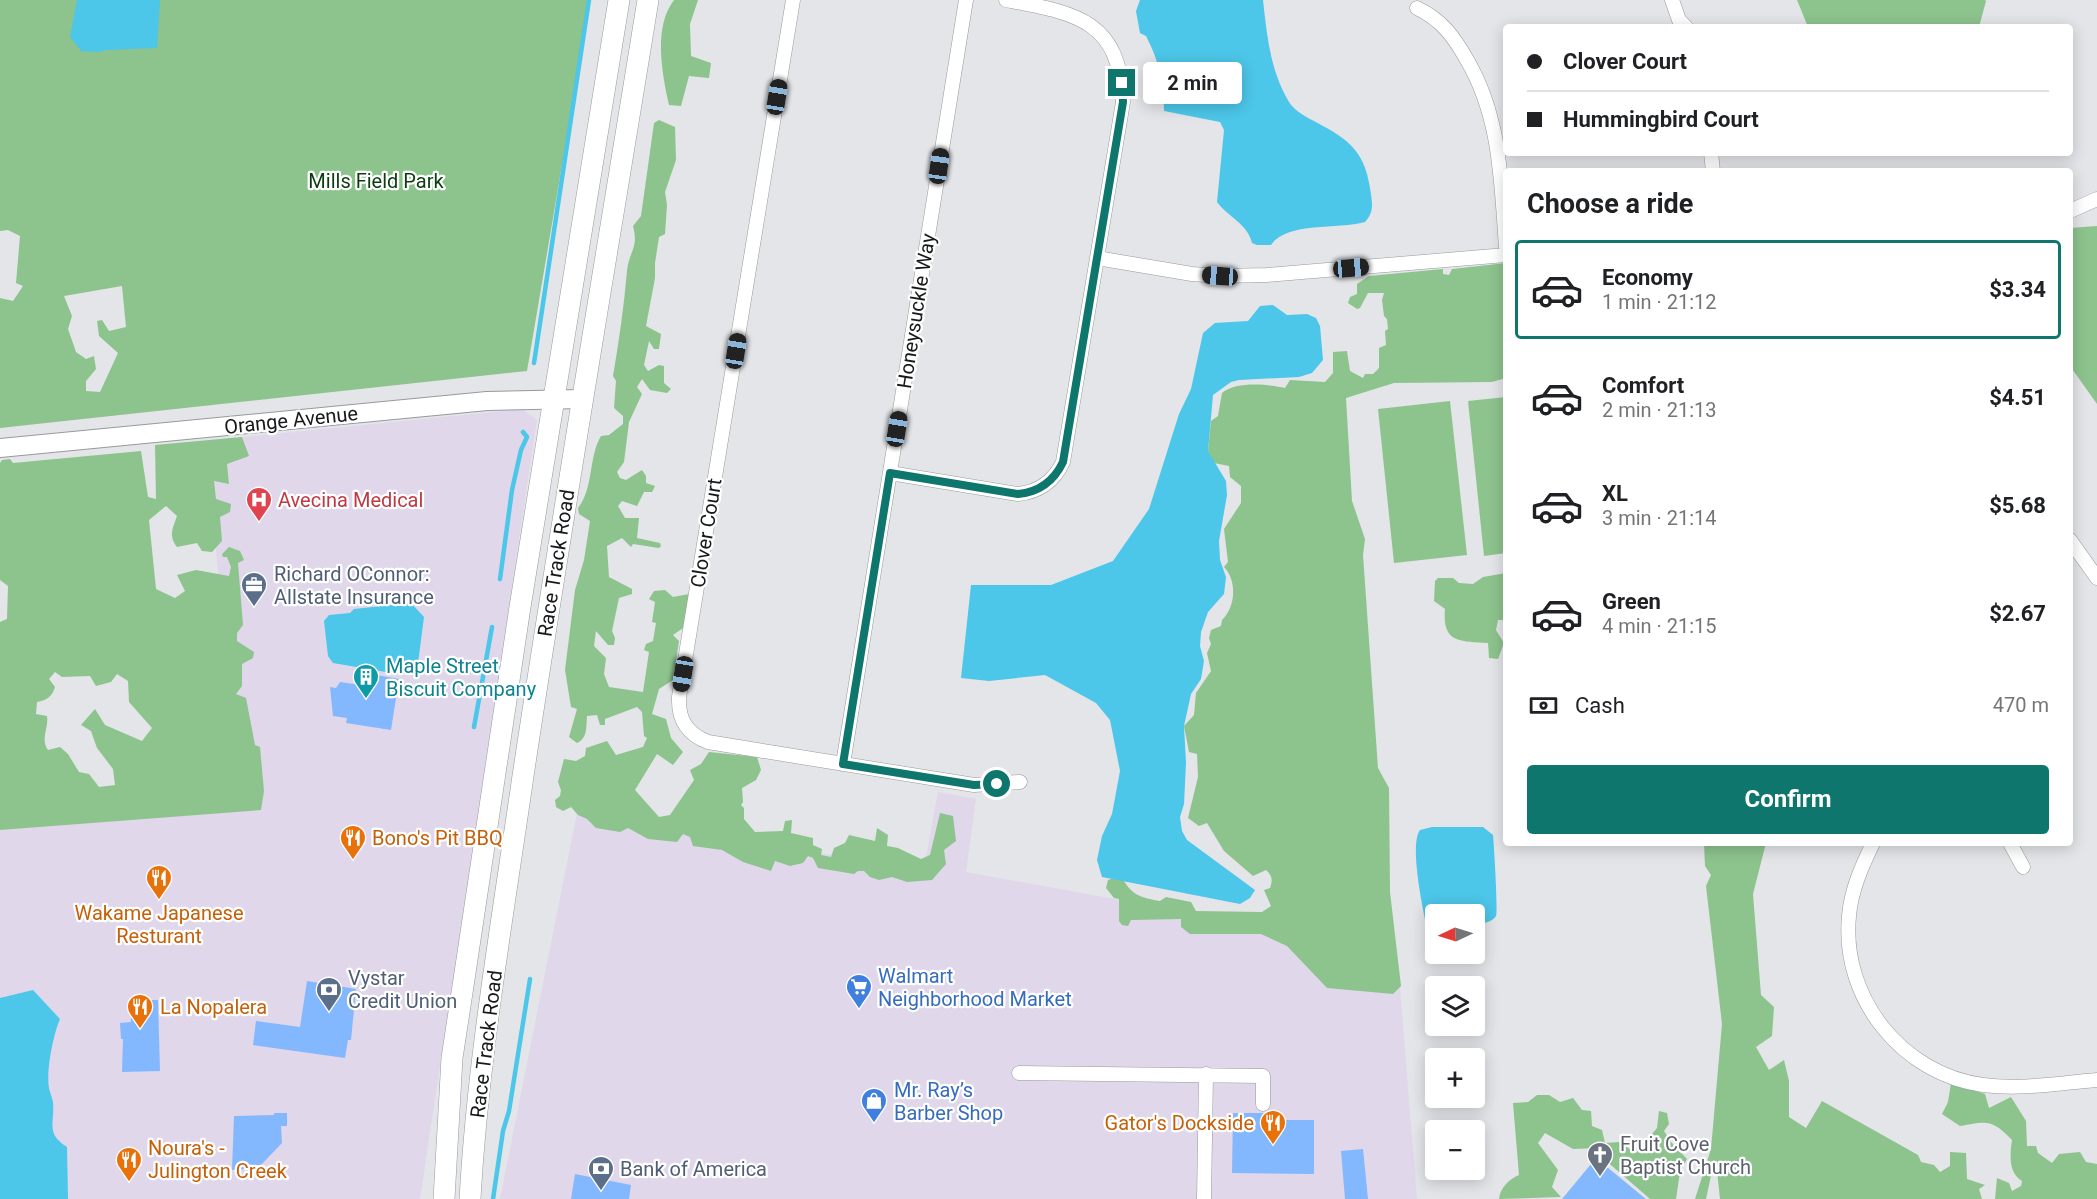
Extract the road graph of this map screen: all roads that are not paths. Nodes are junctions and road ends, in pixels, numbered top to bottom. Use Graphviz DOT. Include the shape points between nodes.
graph roads {
  1 [pos="619,0"];
  2 [pos="648,0"];
  3 [pos="793,0"];
  4 [pos="966,0"];
  5 [pos="1006,0"];
  6 [pos="1672,0"];
  7 [pos="1417,8"];
  8 [pos="1681,24"];
  9 [pos="2097,199"];
  10 [pos="1503,210"];
  11 [pos="2073,210"];
  12 [pos="1503,255"];
  13 [pos="1097,258"];
  14 [pos="554,399"];
  15 [pos="583,399"];
  16 [pos="0,448"];
  17 [pos="890,473"];
  18 [pos="2073,544"];
  19 [pos="2097,578"];
  20 [pos="843,764"];
  21 [pos="1020,782"];
  22 [pos="484,845"];
  23 [pos="1873,846"];
  24 [pos="2012,846"];
  25 [pos="513,849"];
  26 [pos="2023,867"];
  27 [pos="470,939"];
  28 [pos="498,944"];
  29 [pos="1019,1073"];
  30 [pos="1206,1074"];
  31 [pos="2097,1080"];
  32 [pos="1263,1104"];
  33 [pos="446,1148"];
  34 [pos="430,1199"];
  35 [pos="444,1199"];
  36 [pos="470,1199"];
  37 [pos="1204,1199"];
  1 -- 14 [label="main road, Race Track Road"];
  2 -- 15 [label="main road, Race Track Road"];
  3 -- 20 [label="street, Clover Court" via="679,706 690,733 708,742"];
  4 -- 17 [label="street, Honeysuckle Way"];
  5 -- 13 [label="street" via="1078,17 1103,37 1119,64 1123,102"];
  6 -- 8 [label="street"];
  7 -- 10 [label="street" via="1443,24 1455,38 1481,83 1498,148"];
  9 -- 11 [label="street"];
  12 -- 13 [label="street" via="1220,276"];
  13 -- 17 [label="street" via="1063,462 1055,475 1038,489 1018,494"];
  14 -- 15 [label="street, Orange Avenue"];
  14 -- 16 [label="street, Orange Avenue" via="487,401"];
  14 -- 22 [label="main road, Race Track Road"];
  15 -- 25 [label="main road, Race Track Road"];
  17 -- 20 [label="street, Honeysuckle Way"];
  18 -- 19 [label="street"];
  20 -- 21 [label="street, Clover Court" via="974,785"];
  22 -- 25 [label="main road"];
  22 -- 27 [label="main road, Race Track Road"];
  23 -- 31 [label="street" via="1852,896 1848,934 1860,991 1887,1033 1938,1072 1982,1085"];
  24 -- 26 [label="street"];
  25 -- 28 [label="main road, Race Track Road"];
  27 -- 28 [label="main road"];
  27 -- 33 [label="main road, Race Track Road" via="452,1058"];
  28 -- 36 [label="main road, Race Track Road"];
  29 -- 30 [label="street"];
  30 -- 32 [label="street" via="1263,1076"];
  30 -- 37 [label="street"];
  33 -- 34 [label="main road"];
  33 -- 35 [label="main road, Race Track Road"];
}
